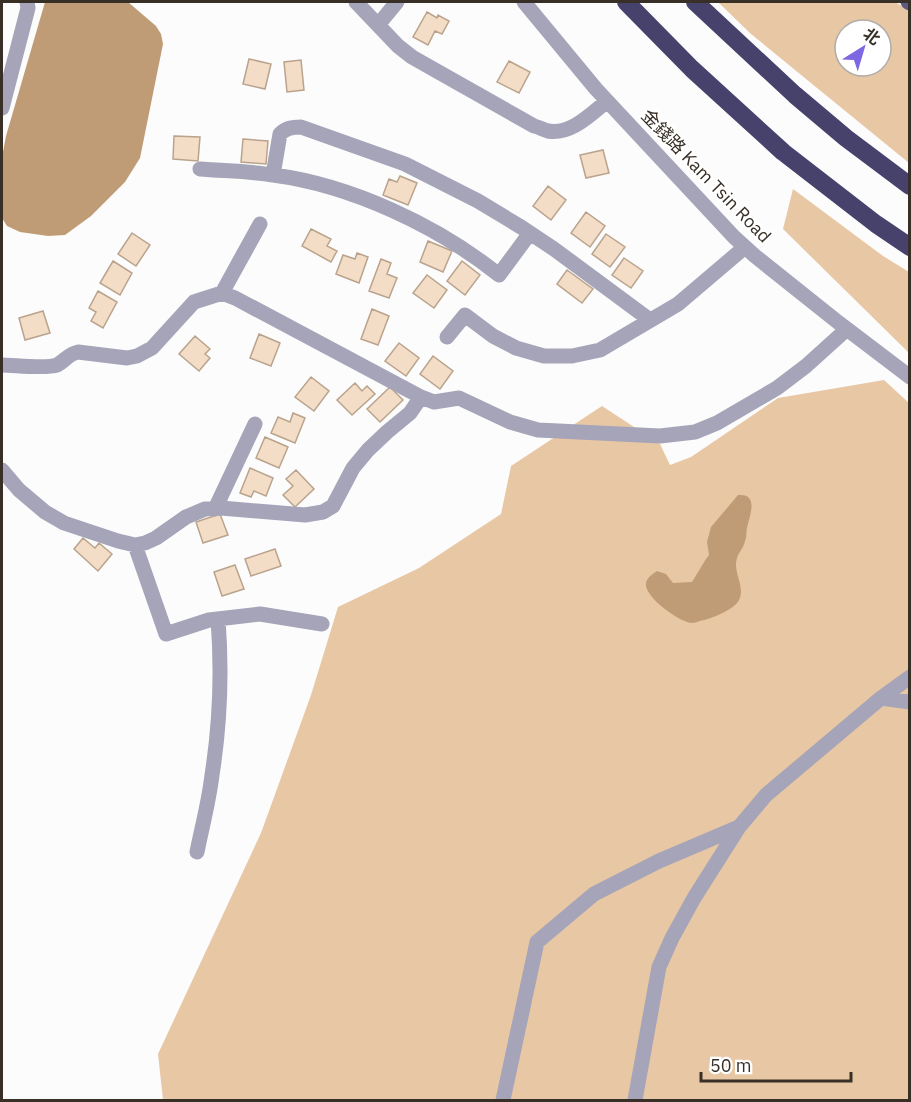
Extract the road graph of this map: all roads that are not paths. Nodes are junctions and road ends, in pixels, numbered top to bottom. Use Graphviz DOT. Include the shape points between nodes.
graph roads {
  1 [pos="27,2"];
  2 [pos="356,2"];
  3 [pos="397,2"];
  4 [pos="524,2"];
  5 [pos="626,2"];
  6 [pos="696,2"];
  7 [pos="378,25"];
  8 [pos="607,101"];
  9 [pos="2,108"];
  10 [pos="200,168"];
  11 [pos="273,175"];
  12 [pos="909,186"];
  13 [pos="260,224"];
  14 [pos="530,233"];
  15 [pos="745,247"];
  16 [pos="909,247"];
  17 [pos="222,292"];
  18 [pos="650,320"];
  19 [pos="847,329"];
  20 [pos="447,337"];
  21 [pos="2,365"];
  22 [pos="909,377"];
  23 [pos="421,397"];
  24 [pos="255,424"];
  25 [pos="2,470"];
  26 [pos="215,509"];
  27 [pos="135,545"];
  28 [pos="218,619"];
  29 [pos="322,624"];
  30 [pos="909,677"];
  31 [pos="881,699"];
  32 [pos="909,702"];
  33 [pos="739,827"];
  34 [pos="197,852"];
  35 [pos="503,1101"];
  36 [pos="635,1101"];
  1 -- 9 [label="street"];
  2 -- 7 [label="street"];
  3 -- 7 [label="street"];
  4 -- 8 [label="street, 金錢路 Kam Tsin Road"];
  5 -- 16 [label="highway" via="783,152"];
  6 -- 12 [label="highway" via="795,95"];
  7 -- 8 [label="street" via="412,57 548,131 570,128"];
  8 -- 15 [label="street, 金錢路 Kam Tsin Road"];
  10 -- 11 [label="street"];
  11 -- 14 [label="street" via="346,192 402,215 476,256 499,275"];
  11 -- 14 [label="street" via="280,134 301,127 405,164"];
  13 -- 17 [label="street"];
  14 -- 18 [label="street"];
  15 -- 18 [label="street" via="678,304"];
  15 -- 19 [label="street, 金錢路 Kam Tsin Road"];
  17 -- 21 [label="street" via="194,302 152,348 137,356 78,352 48,367"];
  17 -- 23 [label="street"];
  18 -- 20 [label="street" via="600,350 572,356 544,356 516,348 465,315"];
  19 -- 22 [label="street, 金錢路 Kam Tsin Road"];
  19 -- 23 [label="street" via="777,388 695,432 660,436 538,430 510,422 459,398 434,402"];
  23 -- 26 [label="street" via="410,413 368,450 353,468 333,506 323,512 305,515"];
  24 -- 26 [label="street"];
  25 -- 27 [label="street" via="19,490 64,523"];
  26 -- 27 [label="street" via="186,517 156,538"];
  27 -- 28 [label="street" via="166,634"];
  28 -- 29 [label="street" via="260,614"];
  28 -- 34 [label="street" via="218,719 212,777"];
  30 -- 31 [label="street"];
  31 -- 32 [label="street"];
  31 -- 33 [label="street" via="766,795"];
  33 -- 35 [label="street" via="594,894 537,942"];
  33 -- 36 [label="street" via="694,898 659,968"];
}
